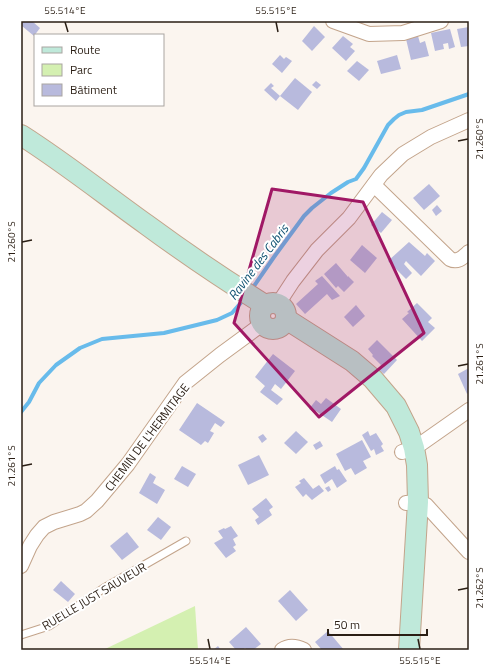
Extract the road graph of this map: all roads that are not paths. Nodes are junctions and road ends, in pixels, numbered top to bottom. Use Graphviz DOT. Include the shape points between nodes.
graph roads {
  1 [pos="333,21"];
  2 [pos="440,21"];
  3 [pos="469,120"];
  4 [pos="21,135"];
  5 [pos="34,153"];
  6 [pos="374,185"];
  7 [pos="469,252"];
  8 [pos="268,313"];
  9 [pos="469,410"];
  10 [pos="408,450"];
  11 [pos="412,503"];
  12 [pos="186,541"];
  13 [pos="469,552"];
  14 [pos="21,564"];
  15 [pos="21,636"];
  16 [pos="282,650"];
  17 [pos="304,650"];
  18 [pos="396,650"];
  19 [pos="409,650"];
  1 -- 2 [label="street" via="369,34 403,33"];
  3 -- 6 [label="street, CHEMIN DE L'HERMITAGE" via="431,137 403,154"];
  4 -- 5 [label="main road"];
  5 -- 8 [label="main road" via="148,226 221,282"];
  6 -- 7 [label="street" via="450,259 460,260"];
  6 -- 8 [label="street, CHEMIN DE L'HERMITAGE" via="349,218 317,250"];
  8 -- 10 [label="main road" via="352,361 373,379 396,406 409,432"];
  8 -- 14 [label="street, CHEMIN DE L'HERMITAGE" via="250,333 185,383 128,464 97,501 80,514 44,527"];
  9 -- 10 [label="street"];
  10 -- 11 [label="main road" via="417,465"];
  11 -- 13 [label="street" via="426,505"];
  11 -- 18 [label="main road"];
  11 -- 19 [label="main road"];
  12 -- 15 [label="lane, RUELLE JUST SAUVEUR" via="104,588 49,626"];
  16 -- 17 [label="street" via="295,647"];
}
